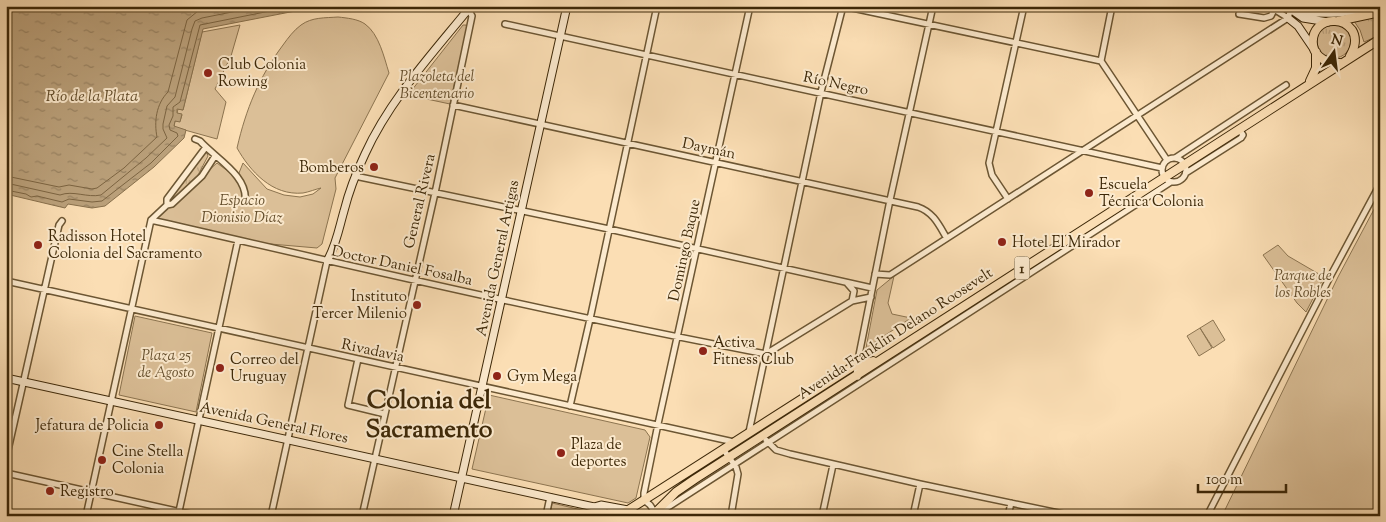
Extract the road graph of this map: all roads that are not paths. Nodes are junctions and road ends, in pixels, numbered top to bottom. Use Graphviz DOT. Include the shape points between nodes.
graph roads {
  1 [pos="567,6"];
  2 [pos="657,6"];
  3 [pos="750,6"];
  4 [pos="843,6"];
  5 [pos="933,6"];
  6 [pos="1024,6"];
  7 [pos="1112,6"];
  8 [pos="1268,6"];
  9 [pos="1333,6"];
  10 [pos="469,8"];
  11 [pos="1288,8"];
  12 [pos="1380,8"];
  13 [pos="1274,10"];
  14 [pos="1380,12"];
  15 [pos="1239,14"];
  16 [pos="1288,18"];
  17 [pos="1332,19"];
  18 [pos="505,24"];
  19 [pos="929,25"];
  20 [pos="560,37"];
  21 [pos="1380,39"];
  22 [pos="1016,44"];
  23 [pos="1315,51"];
  24 [pos="646,56"];
  25 [pos="1349,57"];
  26 [pos="1101,61"];
  27 [pos="1340,63"];
  28 [pos="735,74"];
  29 [pos="1309,83"];
  30 [pos="821,92"];
  31 [pos="1295,92"];
  32 [pos="1268,97"];
  33 [pos="1257,104"];
  34 [pos="453,105"];
  35 [pos="1274,105"];
  36 [pos="910,112"];
  37 [pos="1262,113"];
  38 [pos="1138,115"];
  39 [pos="541,124"];
  40 [pos="996,131"];
  41 [pos="1214,132"];
  42 [pos="1241,132"];
  43 [pos="195,138"];
  44 [pos="1220,140"];
  45 [pos="627,144"];
  46 [pos="206,148"];
  47 [pos="1224,148"];
  48 [pos="1083,150"];
  49 [pos="215,156"];
  50 [pos="1175,158"];
  51 [pos="1167,160"];
  52 [pos="716,162"];
  53 [pos="1184,163"];
  54 [pos="1162,168"];
  55 [pos="1186,173"];
  56 [pos="355,176"];
  57 [pos="1163,177"];
  58 [pos="802,181"];
  59 [pos="1171,182"];
  60 [pos="1380,184"];
  61 [pos="435,193"];
  62 [pos="1008,199"];
  63 [pos="890,200"];
  64 [pos="245,202"];
  65 [pos="166,204"];
  66 [pos="1112,210"];
  67 [pos="521,211"];
  68 [pos="1117,217"];
  69 [pos="151,220"];
  70 [pos="62,221"];
  71 [pos="1084,228"];
  72 [pos="608,229"];
  73 [pos="1088,235"];
  74 [pos="946,237"];
  75 [pos="238,240"];
  76 [pos="697,248"];
  77 [pos="327,261"];
  78 [pos="783,268"];
  79 [pos="875,274"];
  80 [pos="414,280"];
  81 [pos="6,281"];
  82 [pos="846,283"];
  83 [pos="872,288"];
  84 [pos="44,290"];
  85 [pos="871,297"];
  86 [pos="503,299"];
  87 [pos="852,301"];
  88 [pos="131,310"];
  89 [pos="590,319"];
  90 [pos="219,329"];
  91 [pos="678,337"];
  92 [pos="308,349"];
  93 [pos="766,354"];
  94 [pos="358,359"];
  95 [pos="880,359"];
  96 [pos="855,366"];
  97 [pos="395,367"];
  98 [pos="856,375"];
  99 [pos="6,378"];
  100 [pos="23,381"];
  101 [pos="861,382"];
  102 [pos="483,387"];
  103 [pos="111,400"];
  104 [pos="570,406"];
  105 [pos="385,414"];
  106 [pos="199,420"];
  107 [pos="658,424"];
  108 [pos="760,425"];
  109 [pos="749,432"];
  110 [pos="765,437"];
  111 [pos="288,439"];
  112 [pos="734,442"];
  113 [pos="723,448"];
  114 [pos="375,458"];
  115 [pos="6,460"];
  116 [pos="731,461"];
  117 [pos="833,465"];
  118 [pos="6,473"];
  119 [pos="462,477"];
  120 [pos="920,484"];
  121 [pos="92,492"];
  122 [pos="550,497"];
  123 [pos="644,500"];
  124 [pos="1011,503"];
  125 [pos="594,507"];
  126 [pos="628,510"];
  127 [pos="179,514"];
  128 [pos="655,515"];
  129 [pos="86,516"];
  130 [pos="199,516"];
  131 [pos="271,516"];
  132 [pos="362,516"];
  133 [pos="454,516"];
  134 [pos="546,516"];
  135 [pos="614,516"];
  136 [pos="620,516"];
  137 [pos="731,516"];
  138 [pos="822,516"];
  139 [pos="913,516"];
  140 [pos="1008,516"];
  141 [pos="1073,516"];
  142 [pos="1207,516"];
  1 -- 20 [label="street, Avenida General Artigas"];
  2 -- 24 [label="street"];
  3 -- 28 [label="street, Domingo Baque"];
  4 -- 19 [label="street"];
  4 -- 30 [label="street"];
  5 -- 19 [label="street"];
  6 -- 22 [label="street"];
  7 -- 26 [label="street"];
  8 -- 13 [label="street"];
  9 -- 17 [label="street"];
  10 -- 34 [label="street, General Rivera" via="472,16"];
  10 -- 56 [label="street" via="389,111"];
  11 -- 16 [label="street"];
  11 -- 17 [label="street" via="1303,18"];
  12 -- 17 [label="street"];
  13 -- 15 [label="street" via="1271,16 1264,18"];
  13 -- 16 [label="street"];
  14 -- 17 [label="main road"];
  16 -- 23 [label="street" via="1298,26"];
  16 -- 38 [label="street"];
  17 -- 23 [label="main road" via="1314,34"];
  17 -- 25 [label="main road" via="1346,25 1354,34 1355,46"];
  18 -- 20 [label="street, Río Negro"];
  19 -- 22 [label="street"];
  19 -- 36 [label="street"];
  20 -- 24 [label="street, Río Negro"];
  20 -- 39 [label="street, Avenida General Artigas"];
  21 -- 25 [label="main road, Avenida Franklin Delano Roosevelt / 1"];
  22 -- 26 [label="street"];
  22 -- 40 [label="street"];
  23 -- 27 [label="main road" via="1324,60"];
  23 -- 29 [label="main road" via="1316,68"];
  24 -- 28 [label="street, Río Negro"];
  24 -- 45 [label="street"];
  25 -- 27 [label="main road, Avenida Franklin Delano Roosevelt / 1"];
  26 -- 38 [label="street"];
  27 -- 29 [label="main road, Avenida Franklin Delano Roosevelt / 1"];
  28 -- 30 [label="street, Río Negro"];
  28 -- 52 [label="street, Domingo Baque"];
  29 -- 31 [label="main road, Avenida Franklin Delano Roosevelt / 1"];
  30 -- 36 [label="street, Río Negro"];
  30 -- 58 [label="street"];
  31 -- 32 [label="street" via="1288,92 1284,86"];
  31 -- 35 [label="main road, Avenida Franklin Delano Roosevelt / 1"];
  32 -- 33 [label="street"];
  32 -- 35 [label="street"];
  33 -- 37 [label="street"];
  33 -- 41 [label="street"];
  34 -- 39 [label="street, Daymán"];
  34 -- 61 [label="street, General Rivera"];
  35 -- 37 [label="main road, Avenida Franklin Delano Roosevelt / 1"];
  36 -- 40 [label="street, Río Negro"];
  36 -- 63 [label="street"];
  37 -- 42 [label="main road, Avenida Franklin Delano Roosevelt / 1"];
  38 -- 48 [label="street"];
  38 -- 51 [label="street"];
  39 -- 45 [label="street, Daymán"];
  39 -- 67 [label="street, Avenida General Artigas"];
  40 -- 48 [label="street, Río Negro"];
  40 -- 62 [label="street" via="989,167"];
  41 -- 44 [label="street"];
  41 -- 50 [label="street"];
  42 -- 44 [label="main road, Avenida Franklin Delano Roosevelt / 1"];
  42 -- 47 [label="street" via="1242,138"];
  43 -- 46 [label="street"];
  44 -- 47 [label="street"];
  44 -- 53 [label="main road, Avenida Franklin Delano Roosevelt / 1"];
  45 -- 52 [label="street, Daymán"];
  45 -- 72 [label="street"];
  46 -- 49 [label="street"];
  46 -- 65 [label="street"];
  47 -- 55 [label="street"];
  48 -- 54 [label="street, Río Negro"];
  48 -- 62 [label="street"];
  49 -- 64 [label="street" via="242,184"];
  49 -- 65 [label="street" via="202,176 172,204"];
  50 -- 51 [label="street"];
  50 -- 53 [label="street"];
  51 -- 54 [label="street"];
  52 -- 58 [label="street, Daymán"];
  52 -- 76 [label="street, Domingo Baque"];
  53 -- 55 [label="street"];
  53 -- 57 [label="main road, Avenida Franklin Delano Roosevelt / 1"];
  54 -- 57 [label="street"];
  55 -- 59 [label="street" via="1180,180"];
  56 -- 61 [label="street"];
  56 -- 77 [label="street" via="334,250"];
  57 -- 59 [label="street"];
  57 -- 66 [label="main road, Avenida Franklin Delano Roosevelt / 1"];
  58 -- 63 [label="street, Daymán"];
  58 -- 78 [label="street"];
  59 -- 68 [label="street"];
  60 -- 142 [label="street"];
  61 -- 67 [label="street"];
  61 -- 80 [label="street, General Rivera"];
  62 -- 74 [label="street"];
  63 -- 74 [label="street, Daymán" via="927,211"];
  63 -- 79 [label="street"];
  65 -- 69 [label="street"];
  66 -- 68 [label="street"];
  66 -- 71 [label="main road, Avenida Franklin Delano Roosevelt / 1"];
  67 -- 72 [label="street"];
  67 -- 86 [label="street, Avenida General Artigas"];
  68 -- 73 [label="street"];
  69 -- 75 [label="street, Doctor Daniel Fosalba"];
  69 -- 88 [label="street"];
  70 -- 84 [label="street"];
  71 -- 73 [label="street"];
  71 -- 95 [label="main road, Avenida Franklin Delano Roosevelt / 1"];
  72 -- 76 [label="street"];
  72 -- 89 [label="street"];
  73 -- 101 [label="street"];
  74 -- 79 [label="street" via="890,275"];
  75 -- 77 [label="street, Doctor Daniel Fosalba"];
  75 -- 90 [label="street"];
  76 -- 78 [label="street"];
  76 -- 91 [label="street, Domingo Baque"];
  77 -- 80 [label="street, Doctor Daniel Fosalba"];
  77 -- 92 [label="street"];
  78 -- 82 [label="street"];
  78 -- 93 [label="street"];
  79 -- 83 [label="street"];
  80 -- 86 [label="street, Doctor Daniel Fosalba"];
  80 -- 97 [label="street, General Rivera"];
  81 -- 84 [label="street, Rivadavia"];
  82 -- 83 [label="street"];
  82 -- 87 [label="street" via="854,291"];
  83 -- 85 [label="street"];
  84 -- 88 [label="street, Rivadavia"];
  84 -- 100 [label="street"];
  85 -- 87 [label="street"];
  85 -- 96 [label="street"];
  86 -- 89 [label="street, Doctor Daniel Fosalba"];
  86 -- 102 [label="street, Avenida General Artigas"];
  87 -- 93 [label="street"];
  88 -- 90 [label="street, Rivadavia"];
  88 -- 103 [label="street"];
  89 -- 91 [label="street, Doctor Daniel Fosalba"];
  89 -- 104 [label="street"];
  90 -- 92 [label="street, Rivadavia"];
  90 -- 106 [label="street"];
  91 -- 93 [label="street, Doctor Daniel Fosalba"];
  91 -- 107 [label="street, Domingo Baque"];
  92 -- 94 [label="street, Rivadavia"];
  92 -- 111 [label="street"];
  93 -- 109 [label="street"];
  94 -- 97 [label="street, Rivadavia"];
  94 -- 105 [label="street" via="348,405"];
  95 -- 96 [label="main road, 1"];
  95 -- 98 [label="main road, Avenida Franklin Delano Roosevelt / 1"];
  96 -- 98 [label="street"];
  96 -- 108 [label="main road, Avenida Franklin Delano Roosevelt / 1"];
  97 -- 102 [label="street, Rivadavia"];
  97 -- 105 [label="street, General Rivera"];
  98 -- 101 [label="street"];
  98 -- 110 [label="main road, Avenida Franklin Delano Roosevelt / 1"];
  99 -- 100 [label="street, Avenida General Flores"];
  100 -- 103 [label="street, Avenida General Flores"];
  100 -- 115 [label="street"];
  101 -- 110 [label="street"];
  102 -- 104 [label="street, Rivadavia"];
  102 -- 119 [label="street, Avenida General Artigas"];
  103 -- 106 [label="street, Avenida General Flores"];
  103 -- 121 [label="street"];
  104 -- 107 [label="street, Rivadavia"];
  105 -- 114 [label="street, General Rivera"];
  106 -- 111 [label="street, Avenida General Flores"];
  106 -- 127 [label="street"];
  107 -- 112 [label="street, Rivadavia"];
  107 -- 123 [label="street, Domingo Baque"];
  108 -- 109 [label="main road, Avenida Franklin Delano Roosevelt / 1"];
  108 -- 110 [label="street"];
  109 -- 112 [label="main road, Avenida Franklin Delano Roosevelt / 1"];
  110 -- 116 [label="main road, Avenida Franklin Delano Roosevelt / 1"];
  110 -- 117 [label="street" via="780,451"];
  111 -- 114 [label="street, Avenida General Flores"];
  111 -- 131 [label="street"];
  112 -- 113 [label="main road, Avenida Franklin Delano Roosevelt / 1"];
  113 -- 116 [label="street"];
  113 -- 123 [label="main road, Avenida Franklin Delano Roosevelt / 1"];
  114 -- 119 [label="street, Avenida General Flores"];
  114 -- 132 [label="street, General Rivera"];
  116 -- 128 [label="main road, Avenida Franklin Delano Roosevelt / 1" via="676,492"];
  116 -- 137 [label="street" via="738,471 738,478"];
  117 -- 120 [label="street"];
  117 -- 138 [label="street"];
  118 -- 121 [label="street"];
  119 -- 122 [label="street, Avenida General Flores"];
  119 -- 133 [label="street, Avenida General Artigas"];
  120 -- 124 [label="street"];
  120 -- 139 [label="street"];
  121 -- 127 [label="street"];
  121 -- 129 [label="street"];
  122 -- 125 [label="street, Avenida General Flores"];
  122 -- 134 [label="street"];
  123 -- 126 [label="main road, Avenida Franklin Delano Roosevelt / 1"];
  123 -- 128 [label="street"];
  124 -- 140 [label="street"];
  124 -- 141 [label="street"];
  125 -- 126 [label="street, Avenida General Flores" via="601,505"];
  125 -- 135 [label="street, Avenida General Flores"];
  126 -- 136 [label="main road, 1"];
  127 -- 130 [label="street"];
}
